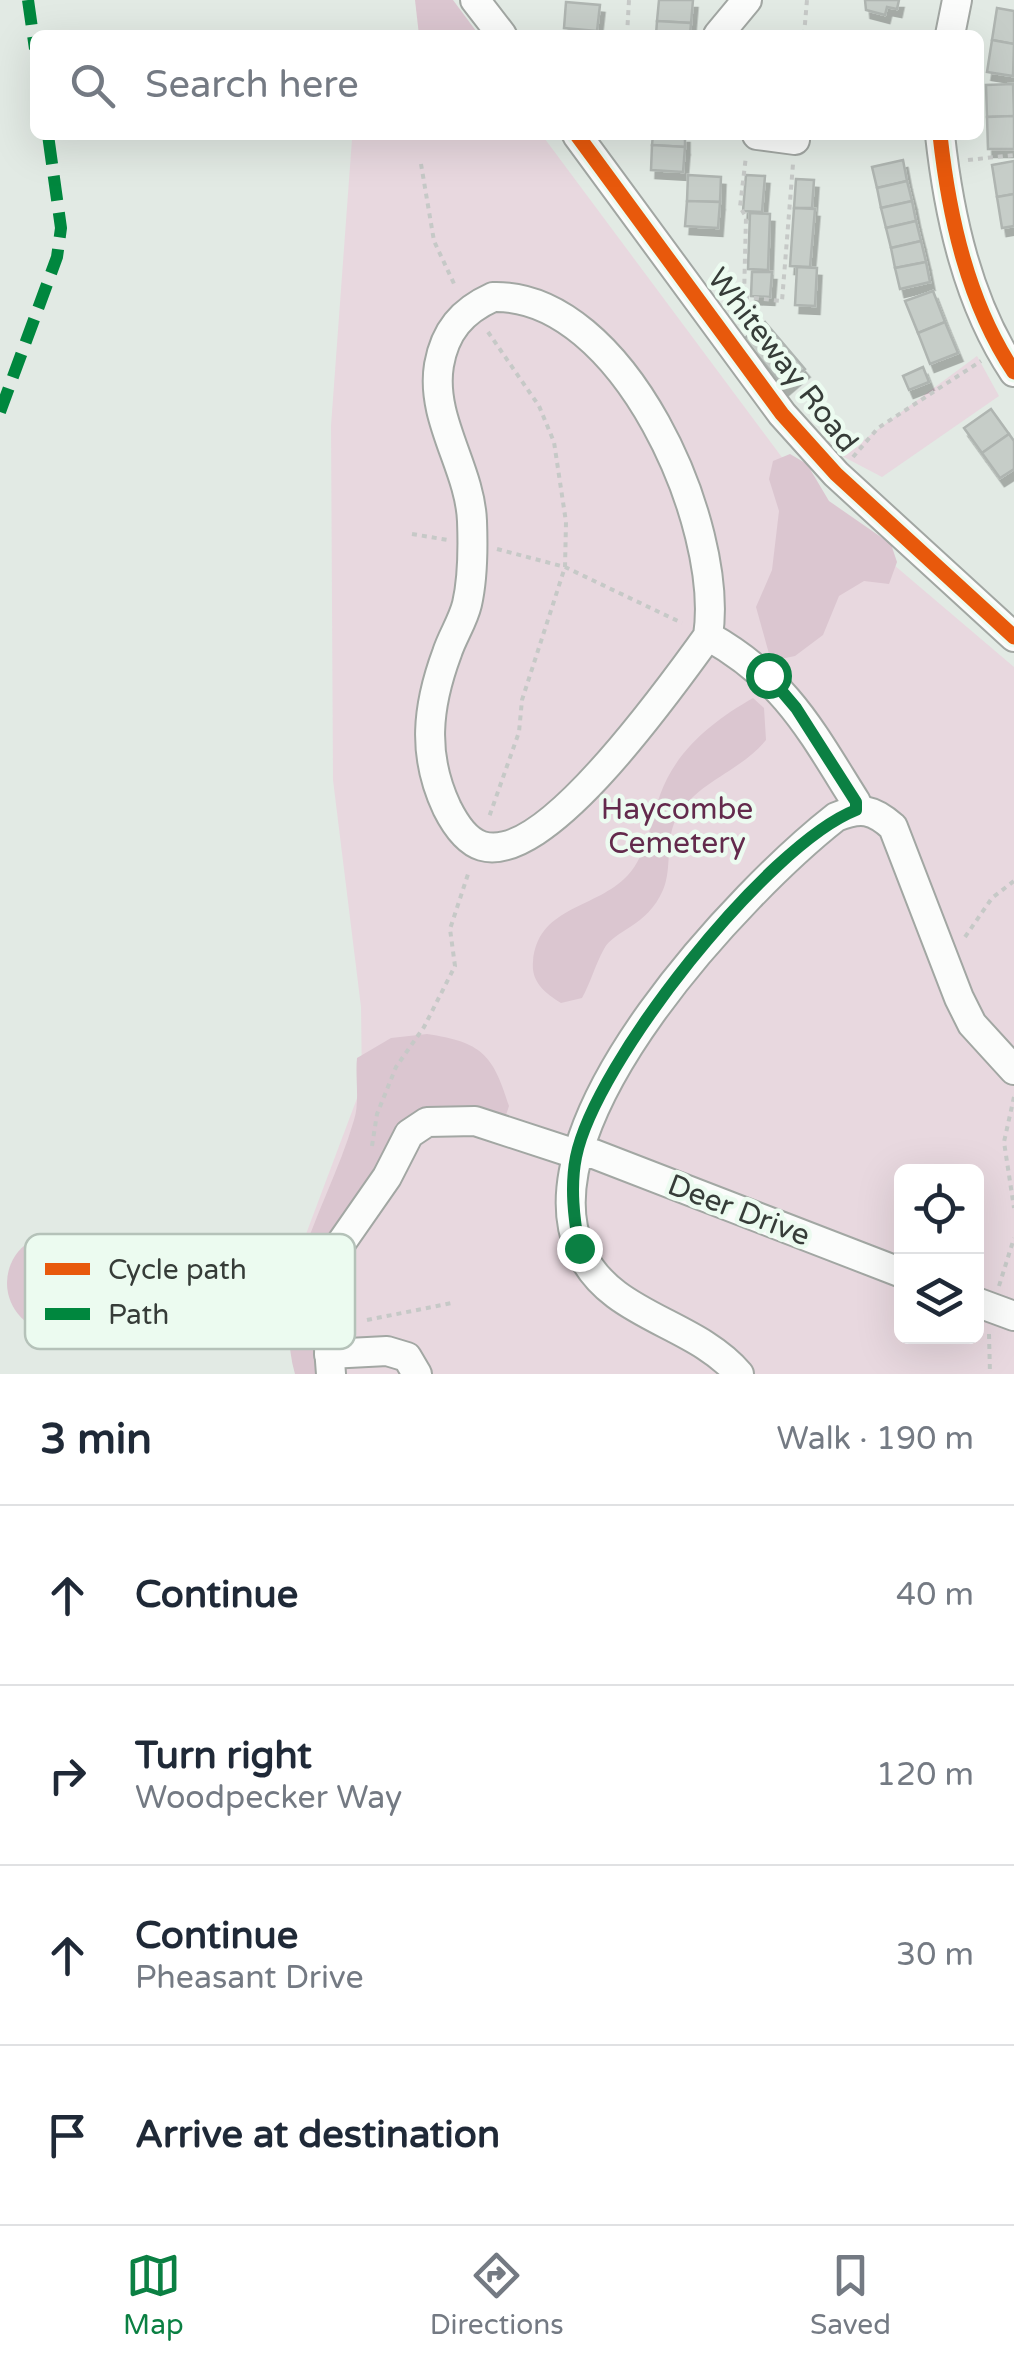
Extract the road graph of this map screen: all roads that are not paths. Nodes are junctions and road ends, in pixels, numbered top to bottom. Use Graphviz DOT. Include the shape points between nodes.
graph roads {
  1 [pos="475,0"];
  2 [pos="747,0"];
  3 [pos="957,0"];
  4 [pos="498,30"];
  5 [pos="722,30"];
  6 [pos="951,30"];
  7 [pos="581,140"];
  8 [pos="795,140"];
  9 [pos="752,143"];
  10 [pos="942,149"];
  11 [pos="1006,361"];
  12 [pos="708,636"];
  13 [pos="1014,637"];
  14 [pos="856,810"];
  15 [pos="1014,1070"];
  16 [pos="576,1154"];
  17 [pos="346,1234"];
  18 [pos="894,1270"];
  19 [pos="984,1305"];
  20 [pos="1014,1316"];
  21 [pos="330,1364"];
  22 [pos="417,1374"];
  23 [pos="739,1374"];
  1 -- 4 [label="street"];
  2 -- 5 [label="street"];
  3 -- 6 [label="street"];
  7 -- 13 [label="street, Whiteway Road" via="782,414 836,474"];
  8 -- 9 [label="street"];
  10 -- 11 [label="street" via="975,295"];
  12 -- 12 [label="street" via="710,572 698,520 633,386 551,310 520,296 492,297 469,308 438,366 446,431 472,516 472,544 467,605 434,696 428,755 456,826 479,845 502,848 566,812"];
  12 -- 14 [label="street" via="768,675 796,708"];
  14 -- 15 [label="street" via="876,811 893,827 972,1024"];
  14 -- 16 [label="street" via="804,843 721,923 634,1039"];
  16 -- 17 [label="street, Deer Drive" via="475,1120 428,1122 409,1134"];
  16 -- 18 [label="street, Deer Drive" via="594,1154"];
  16 -- 23 [label="street" via="574,1218 579,1248 596,1275 623,1302 691,1333"];
  19 -- 20 [label="street"];
  21 -- 22 [label="street" via="387,1351 407,1357"];
}
